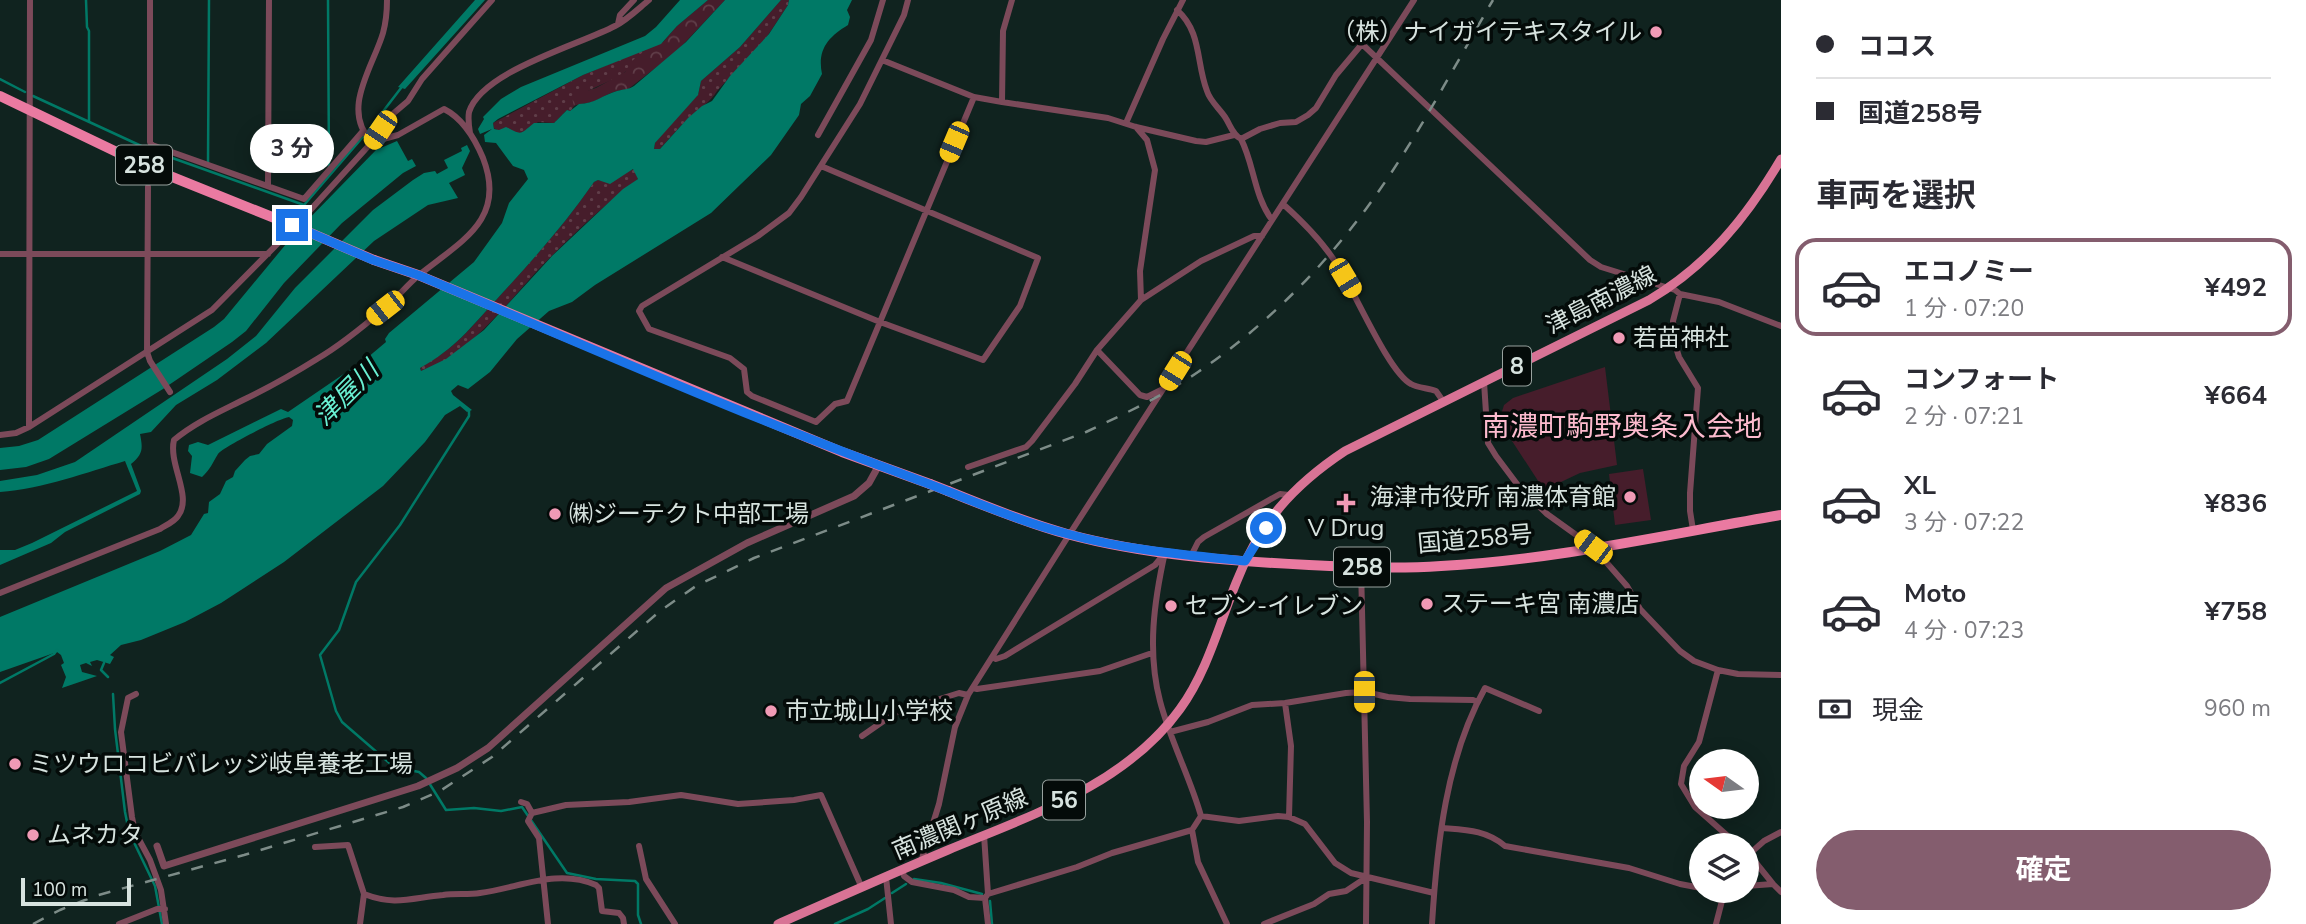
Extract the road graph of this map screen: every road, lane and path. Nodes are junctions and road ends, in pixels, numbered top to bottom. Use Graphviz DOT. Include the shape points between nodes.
graph roads {
  1 [pos="30,0"];
  2 [pos="150,0"];
  3 [pos="269,0"];
  4 [pos="387,0"];
  5 [pos="492,0"];
  6 [pos="634,0"];
  7 [pos="649,0"];
  8 [pos="883,0"];
  9 [pos="908,0"];
  10 [pos="1012,0"];
  11 [pos="1183,0"];
  12 [pos="1415,0"];
  13 [pos="1177,10"];
  14 [pos="618,24"];
  15 [pos="1377,58"];
  16 [pos="882,60"];
  17 [pos="0,96"];
  18 [pos="974,97"];
  19 [pos="1002,102"];
  20 [pos="30,112"];
  21 [pos="1126,124"];
  22 [pos="1136,127"];
  23 [pos="470,133"];
  24 [pos="818,135"];
  25 [pos="366,136"];
  26 [pos="1238,137"];
  27 [pos="1781,159"];
  28 [pos="821,166"];
  29 [pos="268,186"];
  30 [pos="148,187"];
  31 [pos="1283,204"];
  32 [pos="926,210"];
  33 [pos="1272,220"];
  34 [pos="1262,236"];
  35 [pos="29,253"];
  36 [pos="0,254"];
  37 [pos="146,254"];
  38 [pos="268,254"];
  39 [pos="722,257"];
  40 [pos="418,275"];
  41 [pos="1669,288"];
  42 [pos="1680,294"];
  43 [pos="1141,300"];
  44 [pos="880,322"];
  45 [pos="1781,326"];
  46 [pos="1097,350"];
  47 [pos="147,352"];
  48 [pos="1484,382"];
  49 [pos="1163,389"];
  50 [pos="170,392"];
  51 [pos="1443,401"];
  52 [pos="29,427"];
  53 [pos="0,435"];
  54 [pos="879,465"];
  55 [pos="968,467"];
  56 [pos="1289,495"];
  57 [pos="1781,515"];
  58 [pos="1693,530"];
  59 [pos="1069,535"];
  60 [pos="1593,547"];
  61 [pos="1166,552"];
  62 [pos="1191,556"];
  63 [pos="1245,561"];
  64 [pos="1361,567"];
  65 [pos="0,593"];
  66 [pos="1152,653"];
  67 [pos="992,657"];
  68 [pos="1718,670"];
  69 [pos="1781,675"];
  70 [pos="973,688"];
  71 [pos="1364,692"];
  72 [pos="136,694"];
  73 [pos="968,695"];
  74 [pos="1478,702"];
  75 [pos="1285,704"];
  76 [pos="1539,710"];
  77 [pos="1169,728"];
  78 [pos="862,736"];
  79 [pos="521,802"];
  80 [pos="530,816"];
  81 [pos="1201,816"];
  82 [pos="1289,817"];
  83 [pos="1442,828"];
  84 [pos="1192,830"];
  85 [pos="1781,832"];
  86 [pos="1724,833"];
  87 [pos="984,835"];
  88 [pos="157,846"];
  89 [pos="639,846"];
  90 [pos="315,847"];
  91 [pos="1759,847"];
  92 [pos="921,862"];
  93 [pos="1759,868"];
  94 [pos="902,870"];
  95 [pos="886,877"];
  96 [pos="1367,877"];
  97 [pos="545,879"];
  98 [pos="1773,884"];
  99 [pos="1759,885"];
  100 [pos="1689,886"];
  101 [pos="862,888"];
  102 [pos="1781,892"];
  103 [pos="1434,893"];
  104 [pos="364,894"];
  105 [pos="986,896"];
  106 [pos="1723,903"];
  107 [pos="162,909"];
  108 [pos="119,924"];
  109 [pos="166,924"];
  110 [pos="360,924"];
  111 [pos="548,924"];
  112 [pos="624,924"];
  113 [pos="675,924"];
  114 [pos="778,924"];
  115 [pos="891,924"];
  116 [pos="988,924"];
  117 [pos="1227,924"];
  118 [pos="1264,924"];
  119 [pos="1366,924"];
  120 [pos="1432,924"];
  121 [pos="1716,924"];
  1 -- 20 [label="street"];
  2 -- 29 [label="street" via="150,142"];
  3 -- 29 [label="street"];
  4 -- 25 [label="street" via="384,32 359,99 357,112"];
  5 -- 25 [label="street" via="408,101"];
  6 -- 14 [label="street"];
  7 -- 14 [label="street"];
  8 -- 24 [label="street" via="871,40"];
  9 -- 16 [label="street"];
  10 -- 19 [label="street" via="1003,31"];
  11 -- 13 [label="street"];
  12 -- 15 [label="street"];
  13 -- 21 [label="street"];
  13 -- 26 [label="street" via="1191,26 1210,98"];
  14 -- 23 [label="street" via="534,60 486,90 468,114"];
  15 -- 26 [label="street" via="1362,44 1308,115"];
  15 -- 31 [label="street"];
  15 -- 41 [label="street" via="1590,260"];
  16 -- 18 [label="street"];
  16 -- 28 [label="street"];
  17 -- 20 [label="highway, 国道258号 / 258"];
  18 -- 19 [label="street"];
  18 -- 32 [label="street"];
  19 -- 21 [label="street"];
  20 -- 35 [label="street"];
  20 -- 40 [label="highway, 国道258号 / 258, bridge" via="150,168"];
  21 -- 22 [label="street"];
  22 -- 26 [label="street" via="1206,142"];
  22 -- 43 [label="street" via="1146,140 1155,170 1140,271"];
  23 -- 25 [label="street" via="443,109 398,135"];
  23 -- 40 [label="street" via="490,180 484,217 460,245"];
  25 -- 29 [label="street" via="307,198"];
  25 -- 38 [label="street"];
  26 -- 33 [label="street"];
  27 -- 41 [label="main road, 津島南濃線 / 8" via="1736,227"];
  28 -- 32 [label="street"];
  28 -- 39 [label="street" via="789,213"];
  30 -- 37 [label="street"];
  31 -- 33 [label="street"];
  31 -- 51 [label="street" via="1334,259 1402,377 1436,391"];
  32 -- 44 [label="street"];
  32 -- 44 [label="street" via="1038,258 1020,306 983,360"];
  33 -- 34 [label="street"];
  34 -- 43 [label="street" via="1201,261"];
  34 -- 49 [label="street"];
  35 -- 36 [label="street"];
  35 -- 37 [label="street"];
  35 -- 52 [label="street"];
  37 -- 38 [label="street"];
  37 -- 47 [label="street"];
  38 -- 47 [label="street" via="212,310"];
  39 -- 44 [label="street"];
  39 -- 44 [label="street" via="639,311 649,329 730,358 744,369 747,392 752,396 816,422 835,404 847,401"];
  40 -- 54 [label="highway, 国道258号 / 258"];
  40 -- 65 [label="street" via="385,308 319,358 188,428 174,440 173,460 184,499 174,520"];
  41 -- 42 [label="street"];
  41 -- 48 [label="main road, 津島南濃線 / 8"];
  42 -- 45 [label="street" via="1718,302"];
  42 -- 58 [label="street" via="1673,321 1675,344 1699,388 1690,493"];
  43 -- 46 [label="street"];
  46 -- 49 [label="street" via="1140,395 1147,397"];
  46 -- 55 [label="street" via="1026,447"];
  47 -- 50 [label="street"];
  47 -- 52 [label="street"];
  48 -- 51 [label="main road, 津島南濃線 / 8"];
  48 -- 60 [label="street" via="1488,443 1496,456 1547,514"];
  49 -- 59 [label="street"];
  51 -- 56 [label="main road, 津島南濃線 / 8" via="1345,451"];
  52 -- 53 [label="street"];
  54 -- 59 [label="highway, 国道258号 / 258, bridge"];
  54 -- 88 [label="street" via="869,483 854,496 747,543 666,588 488,748 457,768 423,784 164,866"];
  56 -- 62 [label="street" via="1280,494 1204,537"];
  56 -- 63 [label="main road, 津島南濃線 / 8"];
  57 -- 58 [label="highway, 国道258号 / 258"];
  58 -- 60 [label="highway, 国道258号 / 258"];
  59 -- 61 [label="highway, 国道258号 / 258"];
  59 -- 67 [label="street"];
  60 -- 64 [label="highway, 国道258号 / 258" via="1441,566"];
  60 -- 68 [label="street" via="1627,586 1640,609 1680,651"];
  61 -- 62 [label="highway, 国道258号 / 258"];
  61 -- 66 [label="street" via="1154,611"];
  61 -- 67 [label="street" via="1115,590 1005,656"];
  62 -- 63 [label="highway, 国道258号 / 258"];
  63 -- 64 [label="highway, 国道258号 / 258"];
  63 -- 77 [label="main road, 南濃関ヶ原線 / 56" via="1195,684"];
  64 -- 71 [label="street"];
  66 -- 70 [label="street" via="1100,671"];
  66 -- 77 [label="street"];
  67 -- 70 [label="street"];
  68 -- 69 [label="street"];
  68 -- 86 [label="street" via="1699,742 1684,766 1681,784 1695,807"];
  70 -- 73 [label="street"];
  71 -- 74 [label="street"];
  71 -- 75 [label="street"];
  71 -- 96 [label="street"];
  72 -- 107 [label="street" via="128,698 121,732 124,764 135,832 156,874"];
  73 -- 78 [label="street" via="959,693 895,713"];
  73 -- 92 [label="street" via="955,727"];
  74 -- 76 [label="street" via="1486,688"];
  74 -- 83 [label="street" via="1458,748"];
  75 -- 77 [label="street" via="1252,705 1208,722"];
  75 -- 82 [label="street" via="1291,746"];
  77 -- 81 [label="street"];
  77 -- 87 [label="main road, 南濃関ヶ原線 / 56" via="1114,773"];
  79 -- 80 [label="street" via="527,804"];
  80 -- 97 [label="street" via="539,838"];
  80 -- 101 [label="street" via="566,805 681,795 737,804 821,795"];
  81 -- 82 [label="street" via="1239,821"];
  81 -- 84 [label="street"];
  82 -- 96 [label="street" via="1305,824 1335,863"];
  83 -- 100 [label="street" via="1482,832 1505,846 1629,868"];
  83 -- 103 [label="street"];
  84 -- 105 [label="street"];
  84 -- 117 [label="street" via="1198,862"];
  85 -- 91 [label="street"];
  87 -- 92 [label="main road, 南濃関ヶ原線 / 56"];
  87 -- 105 [label="street"];
  89 -- 113 [label="street" via="646,879"];
  90 -- 104 [label="street" via="348,845"];
  92 -- 94 [label="main road, 南濃関ヶ原線 / 56"];
  93 -- 98 [label="street"];
  94 -- 95 [label="main road, 南濃関ヶ原線 / 56"];
  94 -- 105 [label="street" via="912,882 969,897"];
  95 -- 101 [label="main road, 南濃関ヶ原線 / 56"];
  95 -- 115 [label="street"];
  96 -- 103 [label="street"];
  96 -- 118 [label="street" via="1346,891 1329,894"];
  96 -- 119 [label="street"];
  97 -- 104 [label="street" via="480,893 401,901 383,902"];
  97 -- 111 [label="street"];
  97 -- 112 [label="street" via="568,878 596,885 602,911 619,913"];
  98 -- 99 [label="street"];
  98 -- 102 [label="street"];
  101 -- 114 [label="main road, 南濃関ヶ原線 / 56"];
  103 -- 120 [label="street"];
  104 -- 110 [label="street"];
  105 -- 116 [label="street"];
  106 -- 121 [label="street"];
  107 -- 108 [label="street"];
  107 -- 109 [label="street"];
}
